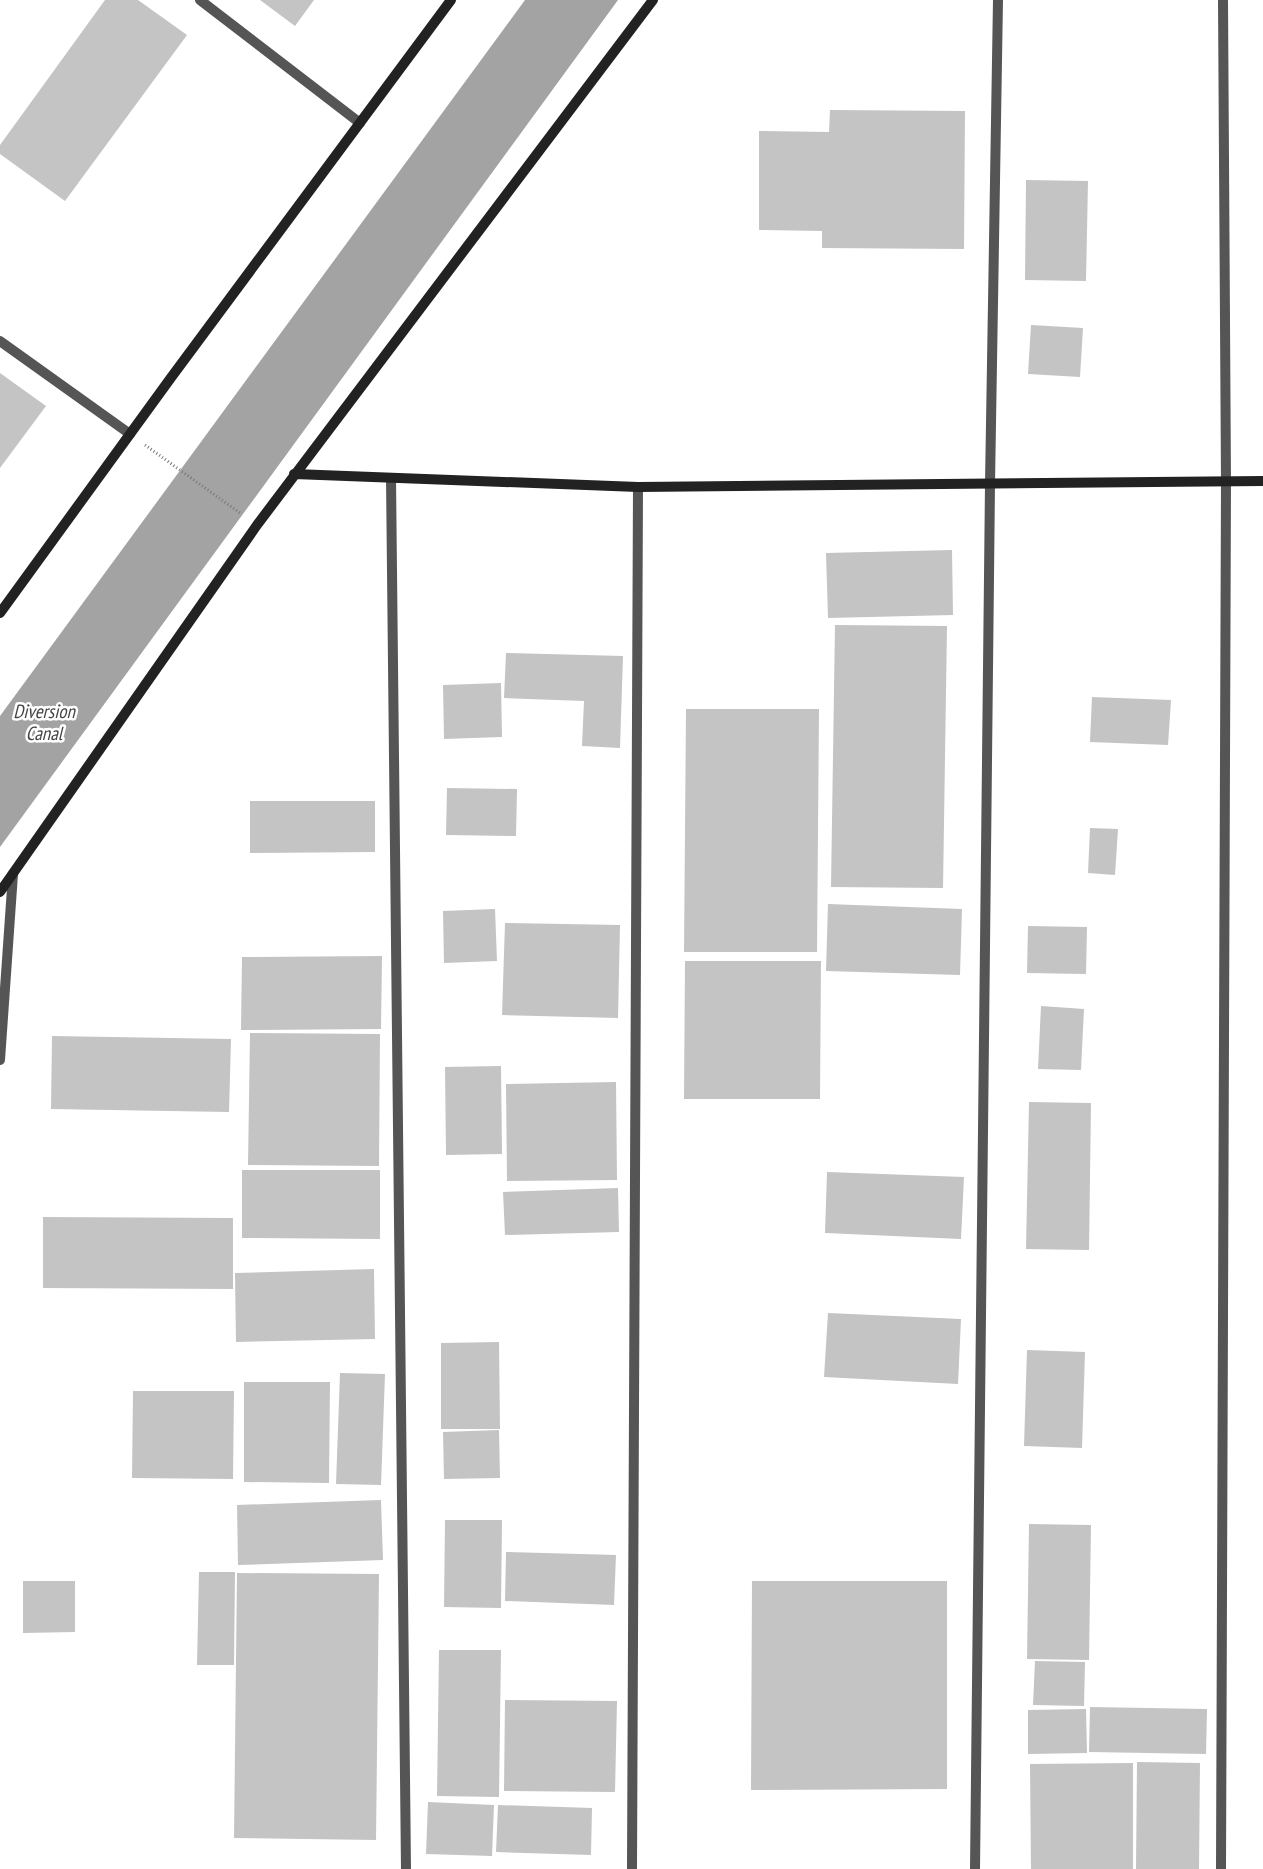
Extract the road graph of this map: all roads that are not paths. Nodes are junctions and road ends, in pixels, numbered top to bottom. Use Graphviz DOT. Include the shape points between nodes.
graph roads {
  1 [pos="200,0"];
  2 [pos="451,0"];
  3 [pos="653,0"];
  4 [pos="998,0"];
  5 [pos="1223,0"];
  6 [pos="360,123"];
  7 [pos="0,341"];
  8 [pos="130,434"];
  9 [pos="294,474"];
  10 [pos="391,478"];
  11 [pos="1263,481"];
  12 [pos="1226,482"];
  13 [pos="990,484"];
  14 [pos="638,487"];
  15 [pos="0,613"];
  16 [pos="12,874"];
  17 [pos="0,892"];
  18 [pos="0,1060"];
  19 [pos="406,1869"];
  20 [pos="632,1869"];
  21 [pos="975,1869"];
  22 [pos="1221,1869"];
  1 -- 6 [label="street"];
  2 -- 6 [label="street"];
  3 -- 9 [label="street"];
  4 -- 13 [label="street"];
  5 -- 12 [label="street"];
  6 -- 8 [label="street"];
  7 -- 8 [label="street"];
  8 -- 15 [label="street"];
  9 -- 10 [label="street"];
  9 -- 16 [label="street"];
  10 -- 14 [label="street"];
  10 -- 19 [label="street"];
  11 -- 12 [label="street"];
  12 -- 13 [label="street"];
  12 -- 22 [label="street"];
  13 -- 14 [label="street"];
  13 -- 21 [label="street"];
  14 -- 20 [label="street"];
  16 -- 17 [label="street"];
  16 -- 18 [label="street"];
}
